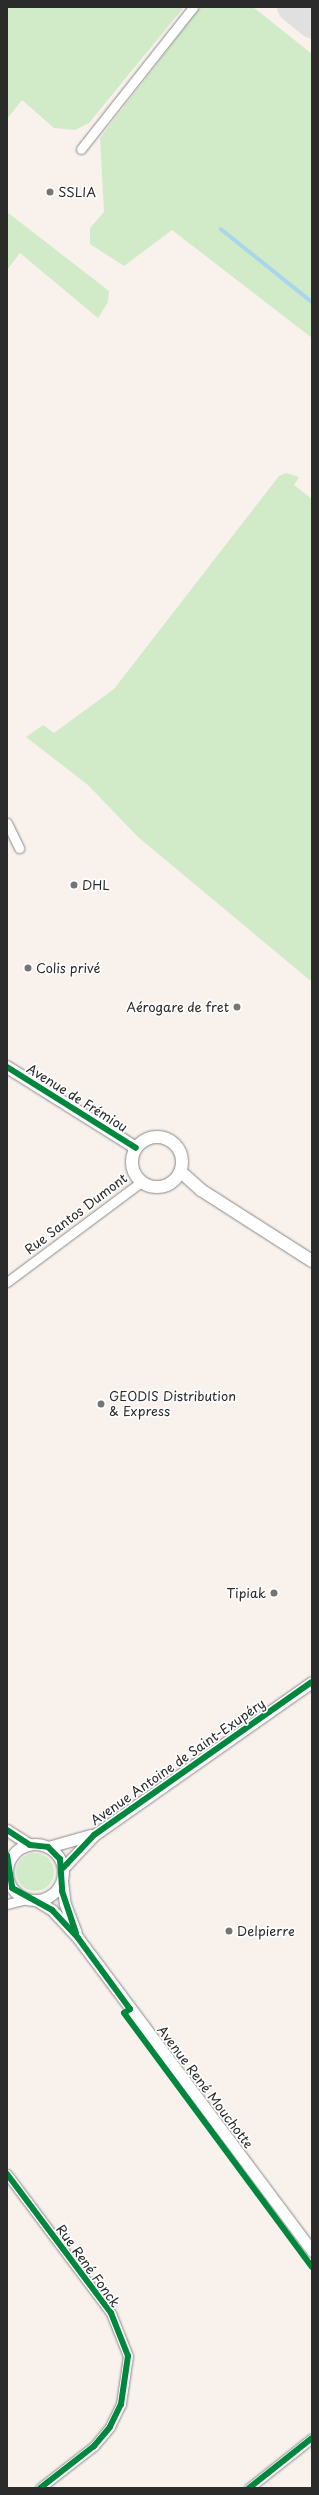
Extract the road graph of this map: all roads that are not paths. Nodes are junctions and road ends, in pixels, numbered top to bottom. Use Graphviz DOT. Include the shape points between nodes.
graph roads {
  1 [pos="193,7"];
  2 [pos="80,149"];
  3 [pos="7,823"];
  4 [pos="19,848"];
  5 [pos="7,1067"];
  6 [pos="136,1148"];
  7 [pos="181,1172"];
  8 [pos="141,1182"];
  9 [pos="312,1261"];
  10 [pos="7,1282"];
  11 [pos="312,1682"];
  12 [pos="7,1830"];
  13 [pos="94,1834"];
  14 [pos="30,1845"];
  15 [pos="48,1847"];
  16 [pos="8,1858"];
  17 [pos="63,1868"];
  18 [pos="7,1875"];
  19 [pos="62,1880"];
  20 [pos="32,1900"];
  21 [pos="7,1904"];
  22 [pos="78,1938"];
  23 [pos="7,2174"];
  24 [pos="312,2251"];
  25 [pos="312,2438"];
  26 [pos="40,2488"];
  27 [pos="249,2488"];
  1 -- 2 [label="street"];
  3 -- 4 [label="street"];
  5 -- 6 [label="main road, Avenue de Frémiou"];
  6 -- 7 [label="main road" via="149,1138 170,1140 182,1156"];
  6 -- 8 [label="main road" via="132,1162"];
  7 -- 8 [label="main road" via="164,1187"];
  7 -- 9 [label="main road" via="201,1190"];
  8 -- 10 [label="street, Rue Santos Dumont"];
  11 -- 13 [label="street, Avenue Antoine de Saint-Exupéry"];
  12 -- 14 [label="street"];
  13 -- 15 [label="street, Avenue Antoine de Saint-Exupéry"];
  13 -- 17 [label="street, Avenue Antoine de Saint-Exupéry"];
  14 -- 15 [label="street"];
  14 -- 16 [label="street"];
  15 -- 17 [label="street" via="55,1852"];
  16 -- 18 [label="street"];
  17 -- 19 [label="street"];
  18 -- 20 [label="street" via="12,1888"];
  19 -- 20 [label="street" via="54,1893"];
  19 -- 22 [label="street, Avenue René Mouchotte" via="65,1904"];
  20 -- 21 [label="street"];
  20 -- 22 [label="street, Avenue René Mouchotte" via="52,1910"];
  22 -- 24 [label="street, Avenue René Mouchotte"];
  23 -- 26 [label="street, Rue René Fonck" via="111,2313 128,2356 121,2404 110,2427 94,2446"];
  25 -- 27 [label="street"];
}
